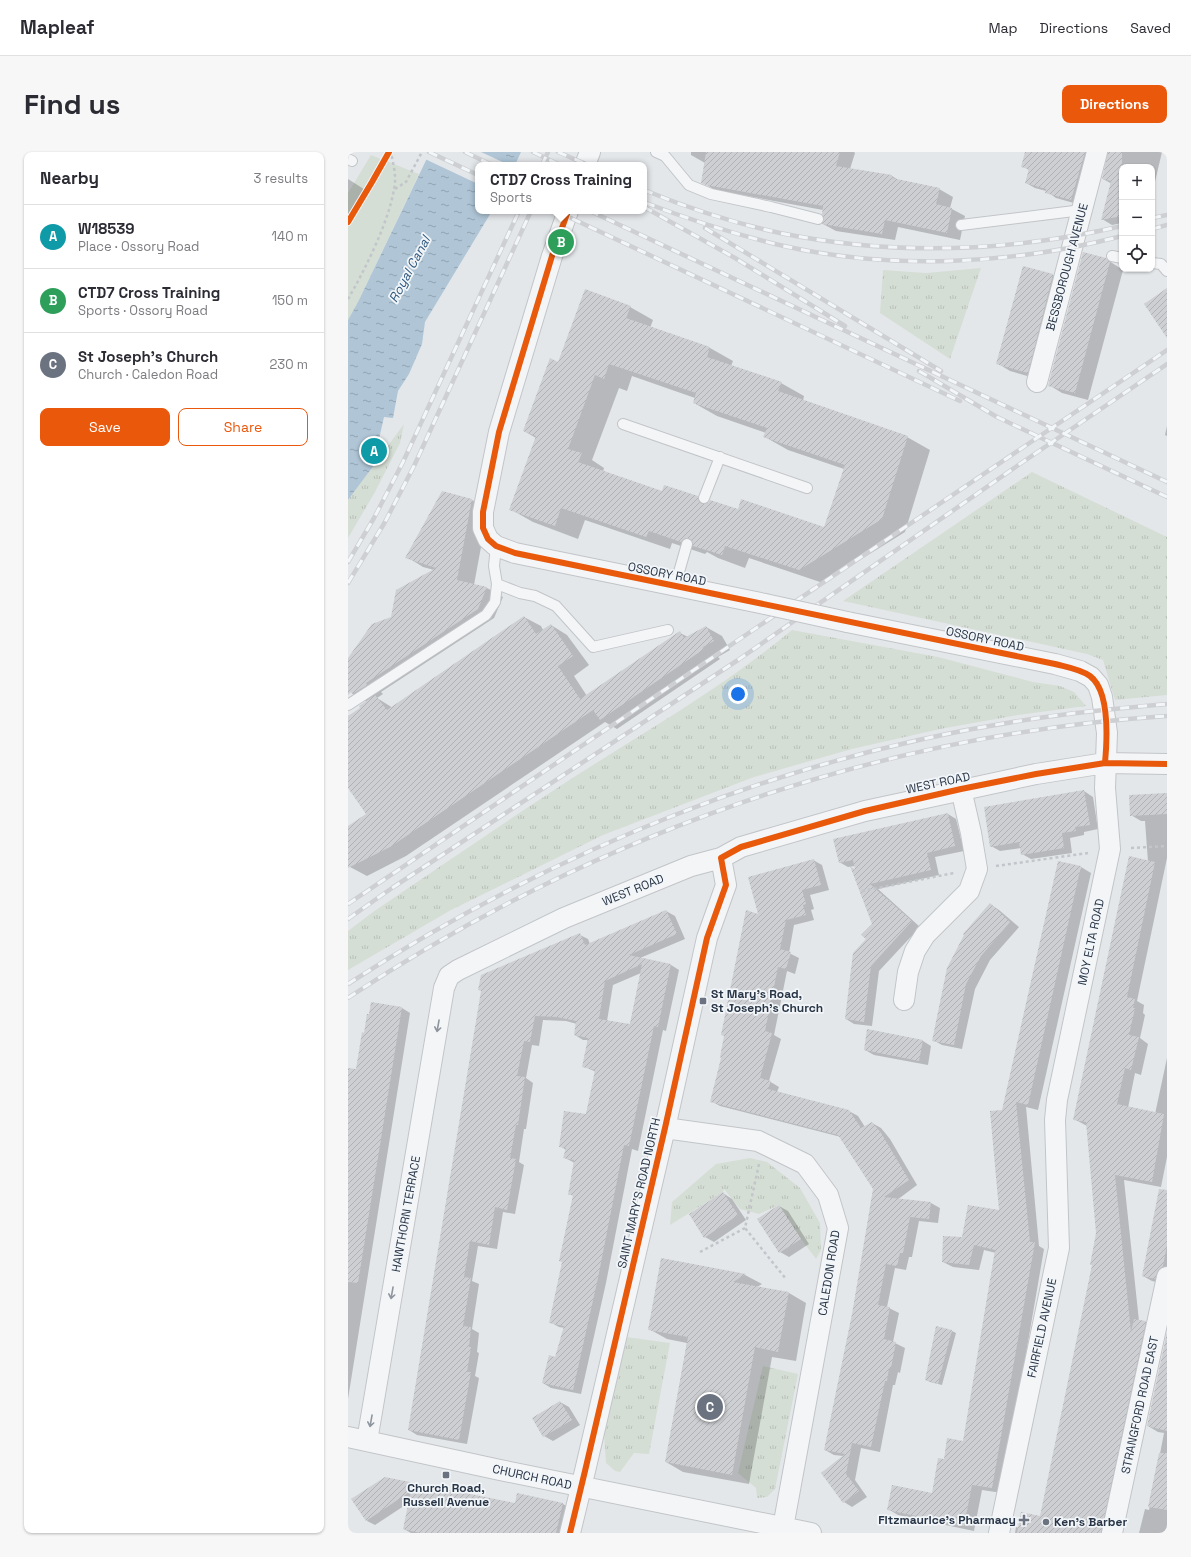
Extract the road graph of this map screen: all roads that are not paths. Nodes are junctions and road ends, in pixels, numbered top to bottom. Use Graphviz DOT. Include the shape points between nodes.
graph roads {
  1 [pos="590,152"];
  2 [pos="1097,152"];
  3 [pos="665,153"];
  4 [pos="587,162"];
  5 [pos="1082,210"];
  6 [pos="567,214"];
  7 [pos="818,219"];
  8 [pos="962,225"];
  9 [pos="1155,263"];
  10 [pos="1167,271"];
  11 [pos="1037,382"];
  12 [pos="623,424"];
  13 [pos="720,457"];
  14 [pos="807,488"];
  15 [pos="704,498"];
  16 [pos="688,544"];
  17 [pos="496,546"];
  18 [pos="497,584"];
  19 [pos="675,586"];
  20 [pos="668,630"];
  21 [pos="348,705"];
  22 [pos="1105,763"];
  23 [pos="1167,764"];
  24 [pos="961,789"];
  25 [pos="721,858"];
  26 [pos="444,988"];
  27 [pos="904,1000"];
  28 [pos="1055,1120"];
  29 [pos="665,1128"];
  30 [pos="1167,1277"];
  31 [pos="358,1439"];
  32 [pos="581,1487"];
  33 [pos="782,1530"];
  34 [pos="570,1533"];
  35 [pos="811,1533"];
  36 [pos="999,1533"];
  37 [pos="1112,1533"];
  1 -- 4 [label="street"];
  2 -- 5 [label="street, BESSBOROUGH AVENUE"];
  3 -- 7 [label="lane" via="689,186 711,194"];
  5 -- 8 [label="lane"];
  5 -- 11 [label="street, BESSBOROUGH AVENUE"];
  6 -- 17 [label="street" via="499,432 483,512 483,528 488,539"];
  9 -- 10 [label="lane" via="1161,264"];
  12 -- 13 [label="lane"];
  13 -- 14 [label="lane"];
  13 -- 15 [label="lane"];
  16 -- 19 [label="lane"];
  17 -- 18 [label="lane" via="494,566"];
  17 -- 19 [label="street, OSSORY ROAD" via="515,553"];
  18 -- 20 [label="lane" via="556,606 593,647"];
  18 -- 21 [label="lane" via="496,602 486,615"];
  19 -- 22 [label="street, OSSORY ROAD, bridge" via="1080,671 1091,677 1098,685 1102,697 1107,733"];
  22 -- 23 [label="street, WEST ROAD"];
  22 -- 24 [label="street, WEST ROAD"];
  22 -- 28 [label="street, MOY ELTA ROAD" via="1110,849 1057,1100"];
  24 -- 25 [label="street, WEST ROAD" via="865,811 741,847"];
  24 -- 27 [label="street" via="977,869 969,891 925,935 915,951 908,972"];
  25 -- 26 [label="street, WEST ROAD" via="692,866 564,918 458,970 449,976"];
  25 -- 29 [label="street, SAINT MARY'S ROAD NORTH" via="726,884 707,938"];
  26 -- 31 [label="street, HAWTHORN TERRACE, one-way"];
  28 -- 36 [label="street, FAIRFIELD AVENUE" via="1059,1248"];
  29 -- 32 [label="street, SAINT MARY'S ROAD NORTH"];
  29 -- 33 [label="street, CALEDON ROAD" via="758,1141 805,1164 828,1195 838,1228"];
  30 -- 37 [label="street, STRANGFORD ROAD EAST"];
  31 -- 32 [label="street, CHURCH ROAD"];
  32 -- 33 [label="street, CHURCH ROAD"];
  32 -- 34 [label="street, SAINT MARY'S ROAD NORTH"];
  33 -- 35 [label="street, CHURCH ROAD"];
}
